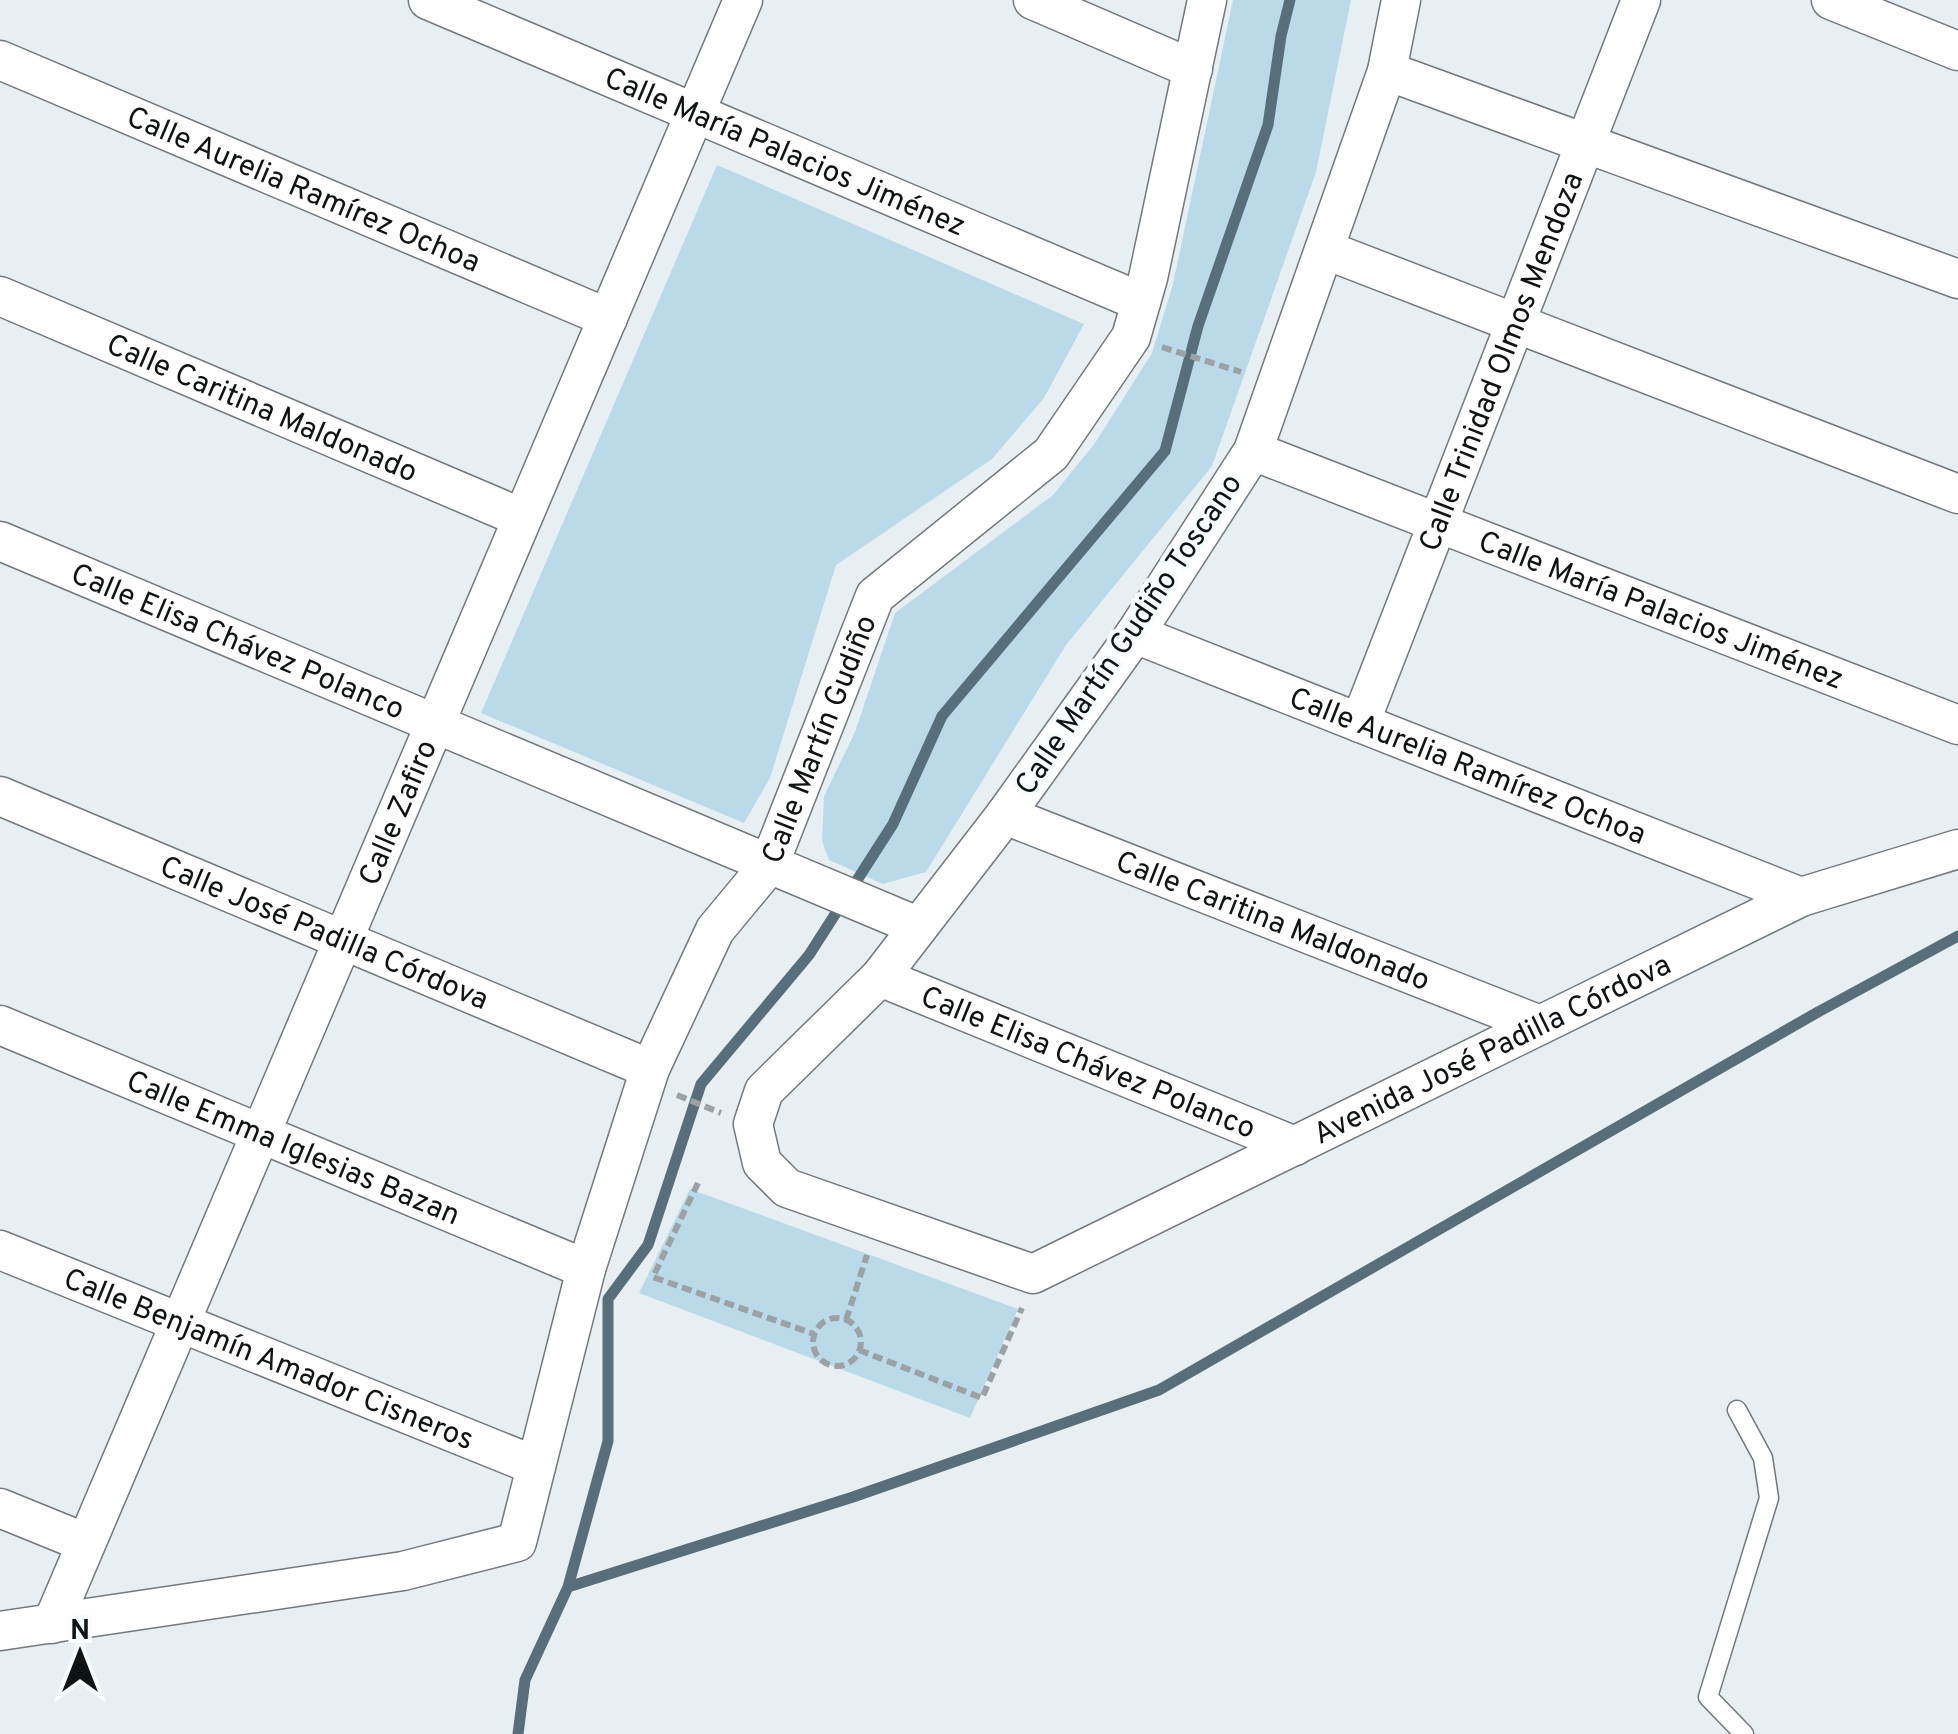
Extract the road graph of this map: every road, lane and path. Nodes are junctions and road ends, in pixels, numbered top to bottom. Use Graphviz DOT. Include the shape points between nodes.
graph roads {
  1 [pos="428,0"];
  2 [pos="743,0"];
  3 [pos="1033,0"];
  4 [pos="1207,0"];
  5 [pos="1400,0"];
  6 [pos="1641,0"];
  7 [pos="1831,0"];
  8 [pos="1958,51"];
  9 [pos="0,60"];
  10 [pos="1192,69"];
  11 [pos="1387,71"];
  12 [pos="695,113"];
  13 [pos="1585,143"];
  14 [pos="1326,250"];
  15 [pos="1958,278"];
  16 [pos="0,296"];
  17 [pos="1142,302"];
  18 [pos="608,318"];
  19 [pos="1515,323"];
  20 [pos="1151,343"];
  21 [pos="1241,372"];
  22 [pos="1253,451"];
  23 [pos="1958,494"];
  24 [pos="522,518"];
  25 [pos="1437,525"];
  26 [pos="0,541"];
  27 [pos="1135,634"];
  28 [pos="1360,722"];
  29 [pos="435,724"];
  30 [pos="1958,725"];
  31 [pos="0,796"];
  32 [pos="1004,815"];
  33 [pos="1958,849"];
  34 [pos="769,865"];
  35 [pos="1801,897"];
  36 [pos="917,926"];
  37 [pos="343,940"];
  38 [pos="880,977"];
  39 [pos="0,1025"];
  40 [pos="1540,1025"];
  41 [pos="662,1081"];
  42 [pos="718,1112"];
  43 [pos="261,1133"];
  44 [pos="1295,1146"];
  45 [pos="698,1184"];
  46 [pos="869,1249"];
  47 [pos="0,1250"];
  48 [pos="586,1268"];
  49 [pos="1028,1291"];
  50 [pos="846,1320"];
  51 [pos="180,1322"];
  52 [pos="814,1334"];
  53 [pos="859,1350"];
  54 [pos="1737,1410"];
  55 [pos="536,1466"];
  56 [pos="0,1508"];
  57 [pos="86,1543"];
  58 [pos="52,1624"];
  59 [pos="0,1631"];
  60 [pos="1744,1734"];
  1 -- 12 [label="street, Calle María Palacios Jiménez"];
  2 -- 12 [label="street, Calle Zafiro"];
  3 -- 10 [label="street"];
  4 -- 10 [label="street, Calle Martín Gudiño"];
  5 -- 11 [label="street, Calle Martín Gudiño Toscano"];
  6 -- 13 [label="street, Calle Trinidad Olmos Mendoza"];
  7 -- 8 [label="street"];
  9 -- 18 [label="street, Calle Aurelia Ramírez Ochoa"];
  10 -- 17 [label="street, Calle Martín Gudiño"];
  11 -- 13 [label="street"];
  11 -- 14 [label="street, Calle Martín Gudiño Toscano"];
  12 -- 17 [label="street, Calle María Palacios Jiménez"];
  12 -- 18 [label="street, Calle Zafiro"];
  13 -- 15 [label="street"];
  13 -- 19 [label="street, Calle Trinidad Olmos Mendoza"];
  14 -- 19 [label="street"];
  14 -- 22 [label="street, Calle Martín Gudiño Toscano"];
  16 -- 24 [label="street, Calle Caritina Maldonado"];
  17 -- 34 [label="street, Calle Martín Gudiño" via="1131,337 1050,454 876,596"];
  18 -- 24 [label="street, Calle Zafiro"];
  19 -- 23 [label="street"];
  19 -- 25 [label="street, Calle Trinidad Olmos Mendoza"];
  20 -- 21 [label="path"];
  22 -- 25 [label="street, Calle María Palacios Jiménez"];
  22 -- 27 [label="street, Calle Martín Gudiño Toscano"];
  24 -- 29 [label="street, Calle Zafiro"];
  25 -- 28 [label="street, Calle Trinidad Olmos Mendoza"];
  25 -- 30 [label="street, Calle María Palacios Jiménez"];
  26 -- 29 [label="street, Calle Elisa Chávez Polanco"];
  27 -- 28 [label="street, Calle Aurelia Ramírez Ochoa"];
  27 -- 32 [label="street, Calle Martín Gudiño Toscano"];
  28 -- 35 [label="street, Calle Aurelia Ramírez Ochoa"];
  29 -- 34 [label="street, Calle Elisa Chávez Polanco"];
  29 -- 37 [label="street, Calle Zafiro"];
  31 -- 37 [label="street, Calle José Padilla Córdova"];
  32 -- 36 [label="street, Calle Martín Gudiño Toscano"];
  32 -- 40 [label="street, Calle Caritina Maldonado"];
  33 -- 35 [label="street, Avenida José Padilla Córdova"];
  34 -- 36 [label="street, Calle Elisa Chávez Polanco"];
  34 -- 41 [label="street, Calle Martín Gudiño" via="716,930"];
  35 -- 40 [label="street, Avenida José Padilla Córdova"];
  36 -- 38 [label="street, Calle Martín Gudiño Toscano"];
  37 -- 41 [label="street, Calle José Padilla Córdova"];
  37 -- 43 [label="street, Calle Zafiro"];
  38 -- 44 [label="street, Calle Elisa Chávez Polanco"];
  38 -- 49 [label="street, Calle Martín Gudiño Toscano" via="764,1091 752,1124 762,1163 787,1188"];
  39 -- 43 [label="street, Calle Emma Iglesias Bazan"];
  40 -- 44 [label="street, Avenida José Padilla Córdova"];
  41 -- 42 [label="path"];
  41 -- 48 [label="street, Calle Martín Gudiño"];
  43 -- 48 [label="street, Calle Emma Iglesias Bazan"];
  43 -- 51 [label="street, Calle Zafiro"];
  44 -- 49 [label="street, Avenida José Padilla Córdova"];
  45 -- 52 [label="path" via="653,1278"];
  46 -- 50 [label="path"];
  47 -- 51 [label="street, Calle Benjamín Amador Cisneros"];
  48 -- 55 [label="street, Calle Martín Gudiño"];
  49 -- 53 [label="path" via="982,1398"];
  50 -- 52 [label="path" via="824,1322"];
  50 -- 53 [label="path" via="858,1330"];
  51 -- 55 [label="street, Calle Benjamín Amador Cisneros"];
  51 -- 57 [label="street, Calle Zafiro"];
  52 -- 53 [label="path" via="814,1350 831,1365 847,1364"];
  54 -- 60 [label="lane" via="1763,1458 1769,1498 1708,1697"];
  55 -- 58 [label="street, Calle Martín Gudiño" via="517,1542 404,1571"];
  56 -- 57 [label="street"];
  57 -- 58 [label="street, Calle Zafiro"];
  58 -- 59 [label="street"];
}
